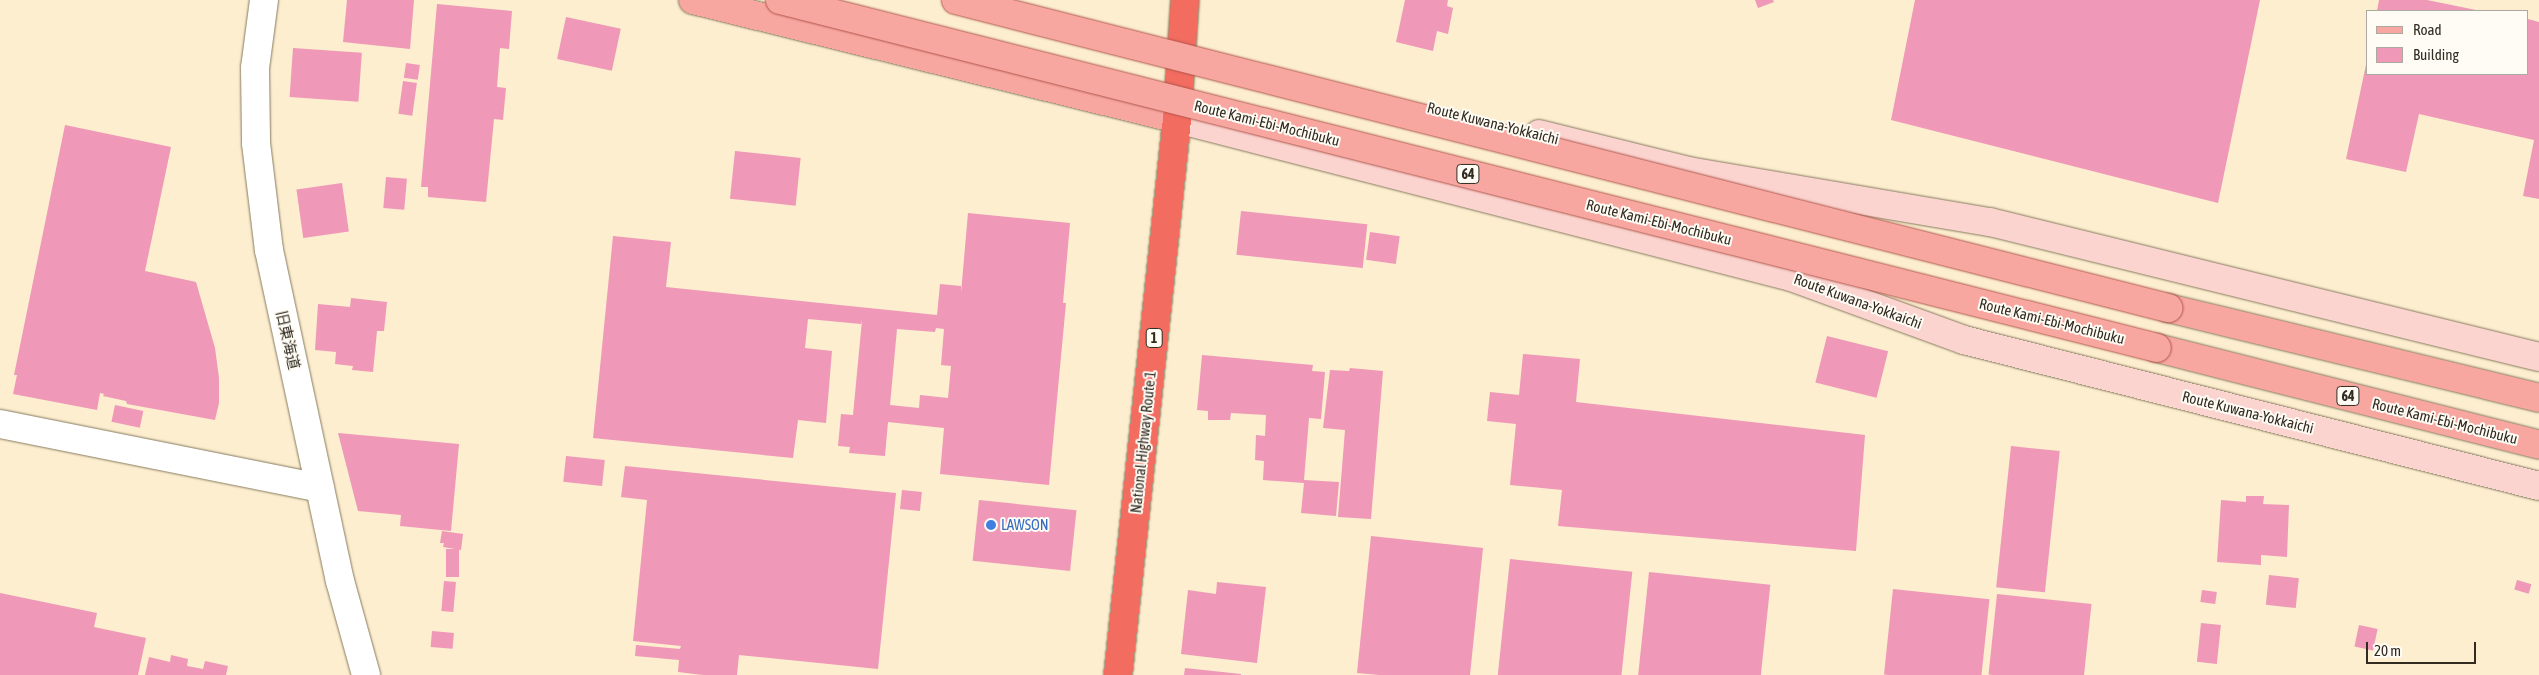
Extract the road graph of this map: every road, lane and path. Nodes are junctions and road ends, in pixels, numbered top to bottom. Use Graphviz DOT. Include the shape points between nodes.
graph roads {
  1 [pos="264,0"];
  2 [pos="692,0"];
  3 [pos="780,0"];
  4 [pos="956,0"];
  5 [pos="994,0"];
  6 [pos="1185,0"];
  7 [pos="1181,47"];
  8 [pos="1177,119"];
  9 [pos="2539,357"];
  10 [pos="2539,398"];
  11 [pos="0,424"];
  12 [pos="2539,445"];
  13 [pos="2539,486"];
  14 [pos="320,488"];
  15 [pos="366,675"];
  16 [pos="1118,675"];
  1 -- 14 [label="street, 旧東海道" via="254,68 256,143 269,250"];
  2 -- 8 [label="main road"];
  3 -- 12 [label="main road, Route Kami-Ebi-Mochibuku / 64, bridge"];
  4 -- 10 [label="main road, bridge" via="2168,308"];
  5 -- 7 [label="main road"];
  6 -- 7 [label="highway, National Highway Route 1 / 1"];
  7 -- 8 [label="highway, National Highway Route 1 / 1"];
  7 -- 9 [label="main road, Route Kuwana-Yokkaichi" via="1693,172 1990,222"];
  8 -- 13 [label="main road, Route Kuwana-Yokkaichi" via="1791,277 1964,340"];
  8 -- 16 [label="highway, National Highway Route 1 / 1"];
  11 -- 14 [label="street"];
  14 -- 15 [label="street, 旧東海道" via="340,581"];
}
